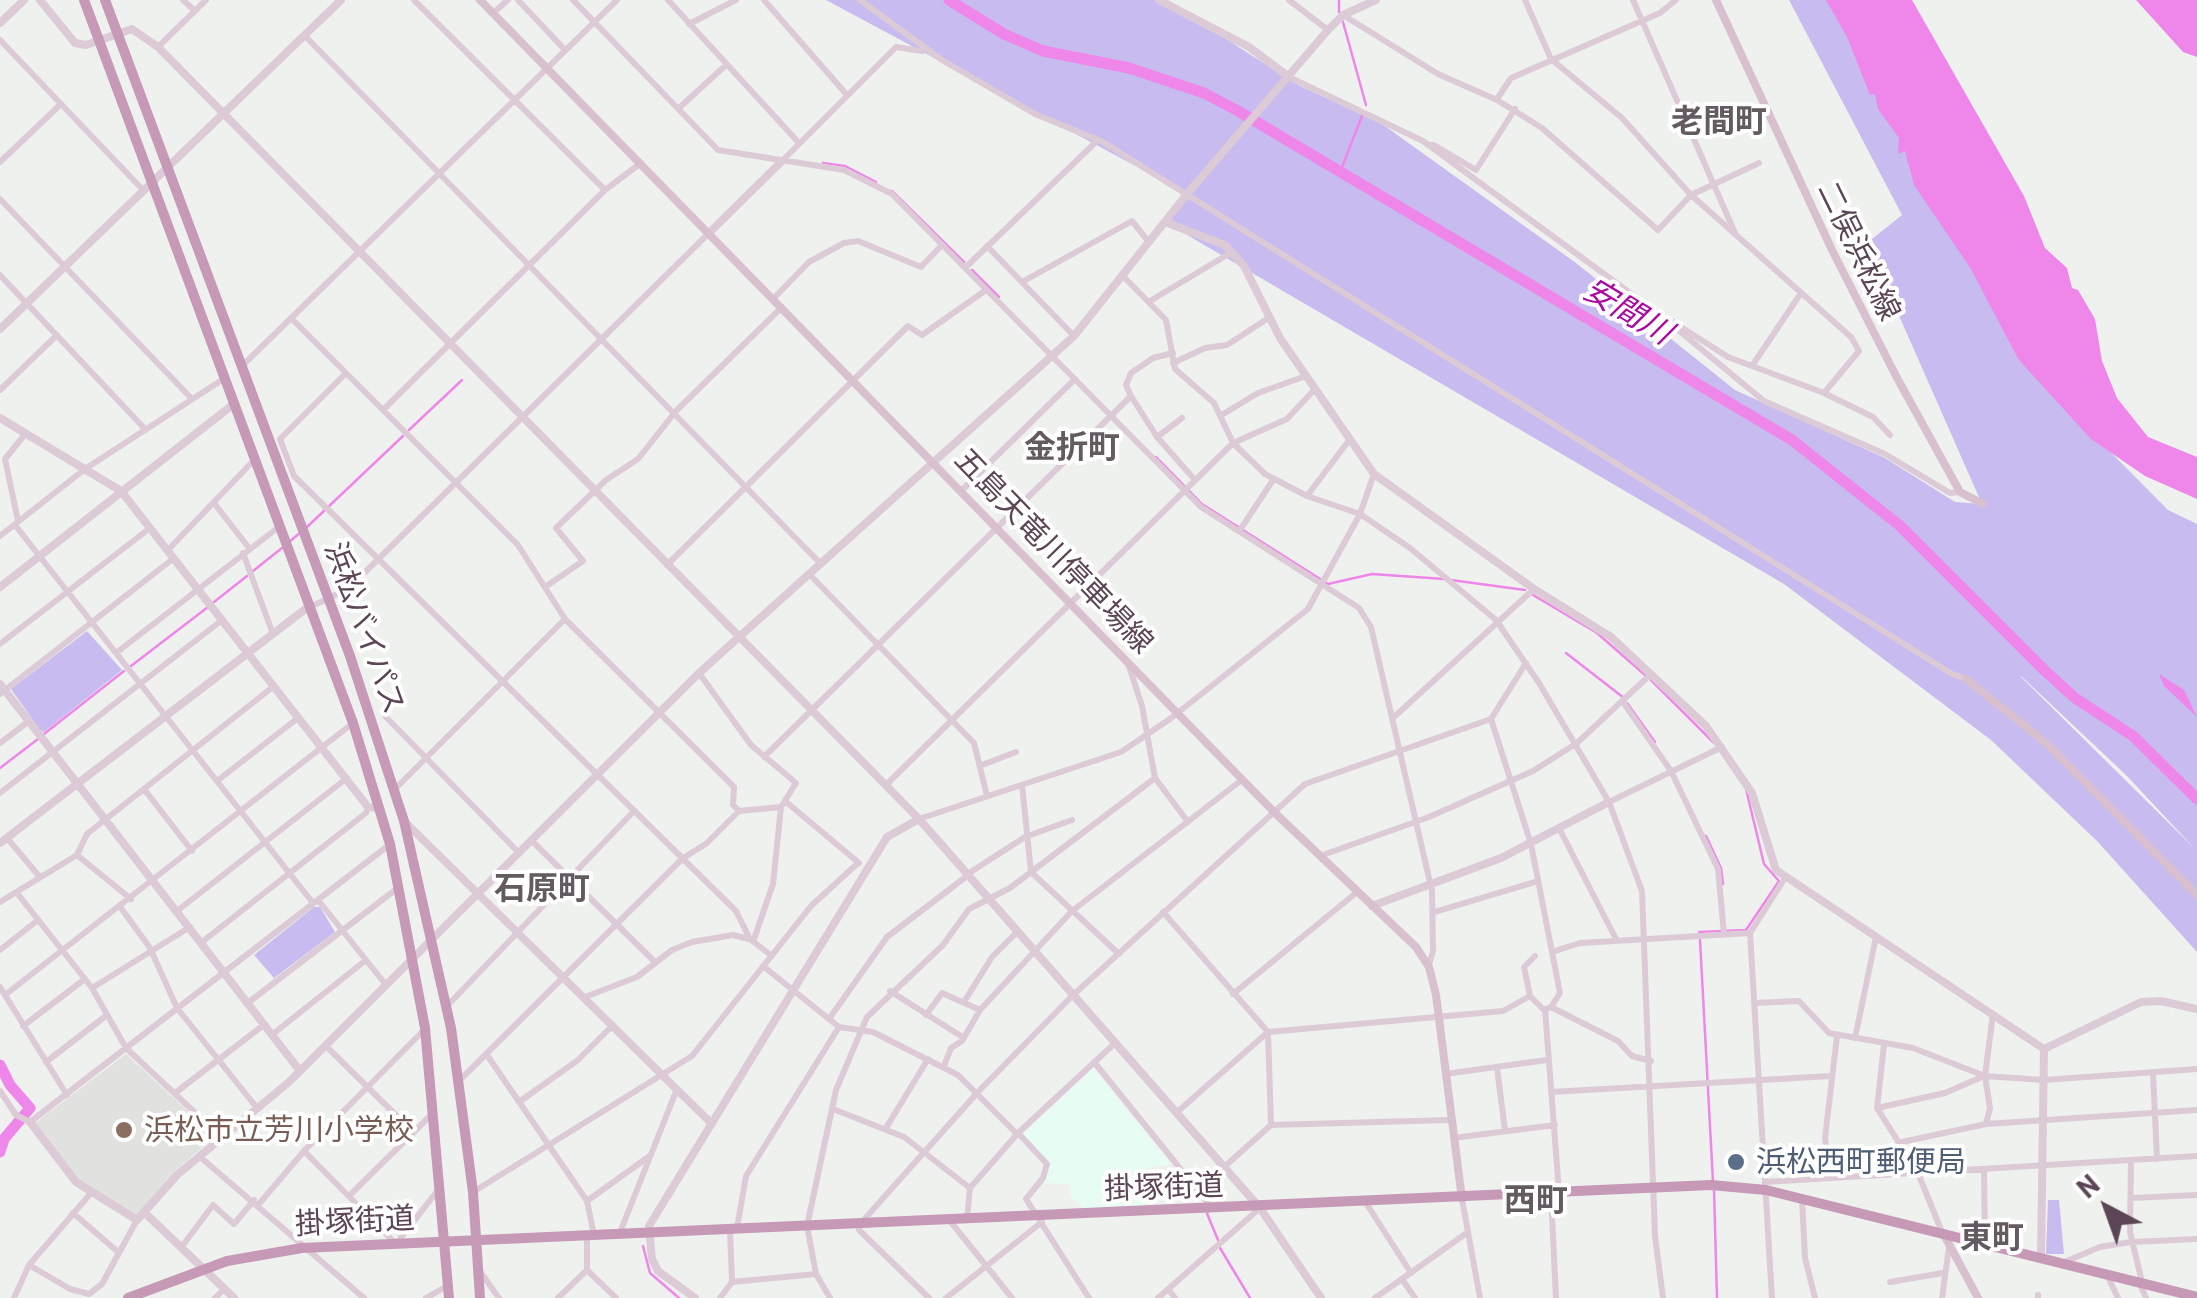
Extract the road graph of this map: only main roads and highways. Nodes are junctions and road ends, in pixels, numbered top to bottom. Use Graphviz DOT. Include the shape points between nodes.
graph roads {
  1 [pos="84,0"];
  2 [pos="105,0"];
  3 [pos="480,0"];
  4 [pos="1716,0"];
  5 [pos="1983,504"];
  6 [pos="1966,679"];
  7 [pos="2197,895"];
  8 [pos="1462,1198"];
  9 [pos="1942,1234"];
  10 [pos="476,1241"];
  11 [pos="444,1242"];
  12 [pos="2197,1297"];
  13 [pos="128,1298"];
  14 [pos="449,1298"];
  15 [pos="480,1298"];
  16 [pos="1978,1298"];
  1 -- 11 [label="highway, 浜松バイパス" via="148,188 353,722 390,844 426,1028"];
  2 -- 10 [label="highway, 浜松バイパス" via="404,821 447,1006"];
  3 -- 8 [label="main road, 五島天竜川停車場線" via="1274,812 1416,947 1428,966 1439,1018"];
  4 -- 5 [label="main road, 二俣浜松線" via="1832,250 1960,492"];
  6 -- 7 [label="main road" via="2046,743"];
  8 -- 9 [label="highway, 掛塚街道" via="1765,1186"];
  8 -- 10 [label="highway, 掛塚街道"];
  9 -- 12 [label="highway, 掛塚街道"];
  9 -- 16 [label="main road"];
  10 -- 11 [label="highway, 掛塚街道"];
  10 -- 15 [label="highway, 浜松バイパス"];
  11 -- 13 [label="highway, 掛塚街道" via="252,1255"];
  11 -- 14 [label="highway, 浜松バイパス"];
}
